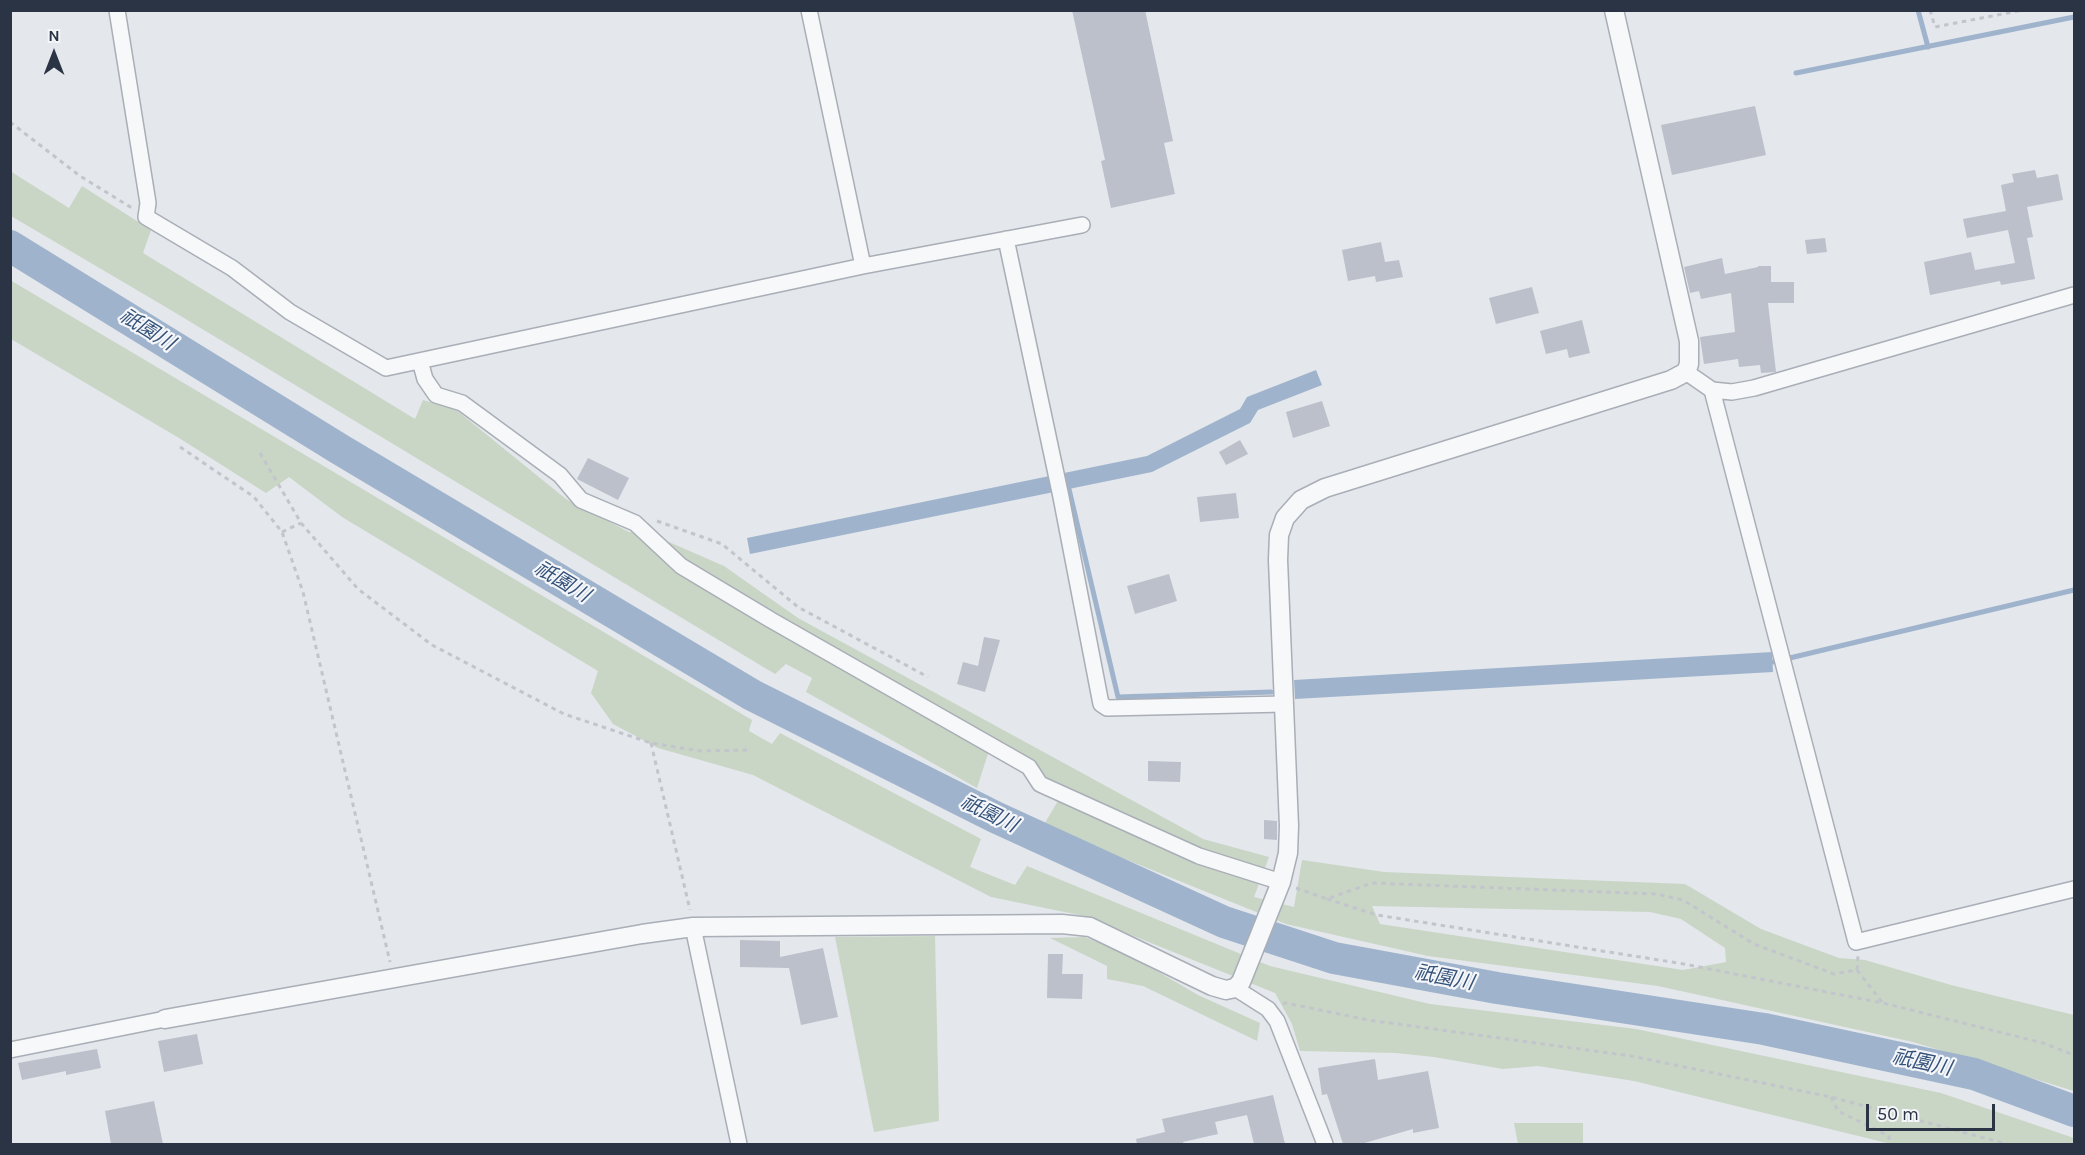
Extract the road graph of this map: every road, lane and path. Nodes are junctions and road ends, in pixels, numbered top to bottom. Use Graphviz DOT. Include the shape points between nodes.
graph roads {
  1 [pos="117,10"];
  2 [pos="809,10"];
  3 [pos="1614,10"];
  4 [pos="1930,10"];
  5 [pos="2023,10"];
  6 [pos="10,122"];
  7 [pos="146,217"];
  8 [pos="1082,225"];
  9 [pos="1006,239"];
  10 [pos="863,266"];
  11 [pos="2074,295"];
  12 [pos="420,361"];
  13 [pos="1686,372"];
  14 [pos="1712,390"];
  15 [pos="180,447"];
  16 [pos="260,453"];
  17 [pos="300,523"];
  18 [pos="635,523"];
  19 [pos="282,532"];
  20 [pos="928,677"];
  21 [pos="1284,704"];
  22 [pos="651,743"];
  23 [pos="751,750"];
  24 [pos="1281,882"];
  25 [pos="2074,890"];
  26 [pos="1327,899"];
  27 [pos="693,927"];
  28 [pos="1856,942"];
  29 [pos="1857,970"];
  30 [pos="394,978"];
  31 [pos="1238,985"];
  32 [pos="1883,1003"];
  33 [pos="1268,1009"];
  34 [pos="165,1020"];
  35 [pos="10,1050"];
  36 [pos="2074,1055"];
  37 [pos="1831,1097"];
  38 [pos="739,1144"];
  39 [pos="1325,1144"];
  40 [pos="1889,1144"];
  41 [pos="2007,1144"];
  1 -- 7 [label="street" via="148,203"];
  2 -- 10 [label="street"];
  3 -- 13 [label="street" via="1689,341"];
  4 -- 5 [label="path" via="1935,27"];
  6 -- 7 [label="path" via="80,176"];
  7 -- 12 [label="street" via="232,268 290,312 386,368"];
  8 -- 9 [label="street"];
  9 -- 10 [label="street"];
  9 -- 21 [label="street" via="1101,704 1107,708"];
  10 -- 12 [label="street"];
  11 -- 14 [label="street" via="1754,388"];
  12 -- 18 [label="street" via="424,379 436,395 462,403 560,475 581,500"];
  13 -- 14 [label="street"];
  13 -- 21 [label="street" via="1671,380 1325,488 1301,500 1285,518 1279,535"];
  14 -- 28 [label="street"];
  15 -- 19 [label="path" via="254,497"];
  16 -- 17 [label="path"];
  17 -- 19 [label="path"];
  17 -- 22 [label="path" via="358,589 432,645 564,714"];
  18 -- 20 [label="path" via="651,519 723,544 798,607"];
  18 -- 24 [label="street" via="681,566 1029,767 1040,784 1199,856"];
  19 -- 30 [label="path" via="303,592"];
  21 -- 24 [label="street" via="1289,826"];
  22 -- 23 [label="path" via="700,751"];
  22 -- 27 [label="path"];
  24 -- 26 [label="path"];
  24 -- 31 [label="street"];
  25 -- 28 [label="street"];
  26 -- 29 [label="path" via="1372,883 1657,894 1683,900 1754,944 1834,974"];
  26 -- 32 [label="path" via="1377,915 1684,964"];
  27 -- 30 [label="street"];
  27 -- 31 [label="street" via="1062,924 1090,927 1212,986 1226,990"];
  27 -- 38 [label="street"];
  28 -- 29 [label="path"];
  29 -- 32 [label="path"];
  30 -- 34 [label="street"];
  31 -- 33 [label="street"];
  32 -- 36 [label="path" via="2043,1043"];
  33 -- 37 [label="path" via="1286,1003 1368,1020 1631,1056"];
  33 -- 39 [label="street" via="1277,1021"];
  34 -- 35 [label="street"];
  37 -- 40 [label="path" via="1838,1111 1889,1136"];
  37 -- 41 [label="path"];
}
